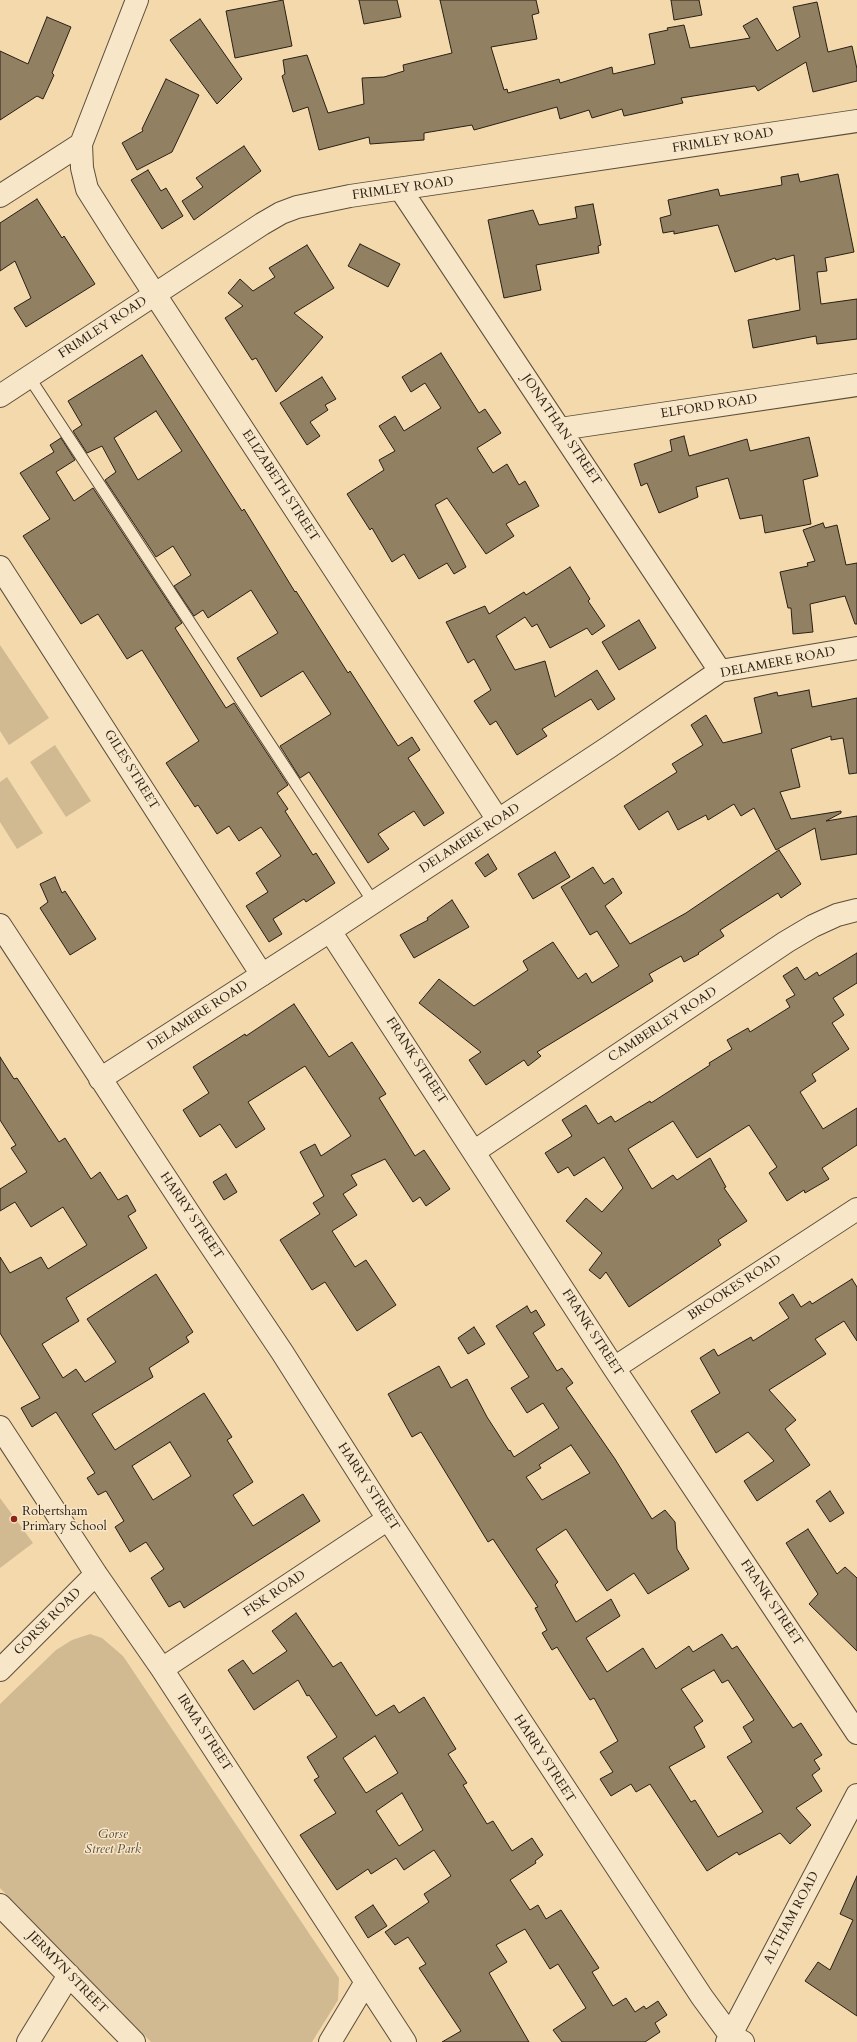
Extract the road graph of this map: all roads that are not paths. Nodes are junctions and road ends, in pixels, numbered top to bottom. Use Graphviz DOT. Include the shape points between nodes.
graph roads {
  1 [pos="137,0"];
  2 [pos="857,120"];
  3 [pos="81,144"];
  4 [pos="401,190"];
  5 [pos="0,196"];
  6 [pos="154,295"];
  7 [pos="28,377"];
  8 [pos="857,385"];
  9 [pos="0,396"];
  10 [pos="560,429"];
  11 [pos="0,567"];
  12 [pos="857,648"];
  13 [pos="720,671"];
  14 [pos="498,820"];
  15 [pos="374,902"];
  16 [pos="857,910"];
  17 [pos="1,930"];
  18 [pos="330,931"];
  19 [pos="262,975"];
  20 [pos="100,1079"];
  21 [pos="475,1150"];
  22 [pos="857,1209"];
  23 [pos="614,1368"];
  24 [pos="0,1427"];
  25 [pos="388,1519"];
  26 [pos="96,1574"];
  27 [pos="162,1669"];
  28 [pos="0,1670"];
  29 [pos="857,1732"];
  30 [pos="857,1795"];
  31 [pos="0,1905"];
  32 [pos="70,1975"];
  33 [pos="366,1982"];
  34 [pos="733,2040"];
  35 [pos="28,2042"];
  36 [pos="134,2042"];
  37 [pos="330,2042"];
  38 [pos="405,2042"];
  1 -- 3 [label="street"];
  2 -- 4 [label="street, FRIMLEY ROAD"];
  3 -- 5 [label="street"];
  3 -- 6 [label="street, ELIZABETH STREET" via="82,168 87,189"];
  4 -- 6 [label="street, FRIMLEY ROAD" via="313,203 281,213"];
  4 -- 10 [label="street, JONATHAN STREET"];
  6 -- 7 [label="street, FRIMLEY ROAD"];
  6 -- 14 [label="street, ELIZABETH STREET"];
  7 -- 9 [label="street, FRIMLEY ROAD"];
  7 -- 15 [label="lane"];
  8 -- 10 [label="street, ELFORD ROAD"];
  10 -- 13 [label="street, JONATHAN STREET"];
  11 -- 19 [label="street, GILES STREET"];
  12 -- 13 [label="street, DELAMERE ROAD"];
  13 -- 14 [label="street, DELAMERE ROAD"];
  14 -- 15 [label="street, DELAMERE ROAD"];
  15 -- 18 [label="street, DELAMERE ROAD"];
  16 -- 21 [label="street, CAMBERLEY ROAD" via="837,915 786,942"];
  17 -- 20 [label="street, HARRY STREET"];
  18 -- 19 [label="street, DELAMERE ROAD"];
  18 -- 21 [label="street, FRANK STREET"];
  19 -- 20 [label="street, DELAMERE ROAD"];
  20 -- 25 [label="street, HARRY STREET" via="282,1352"];
  21 -- 23 [label="street, FRANK STREET"];
  22 -- 23 [label="street, BROOKES ROAD"];
  23 -- 29 [label="street, FRANK STREET"];
  24 -- 26 [label="street, IRMA STREET"];
  25 -- 27 [label="street, FISK ROAD"];
  25 -- 34 [label="street, HARRY STREET" via="592,1831"];
  26 -- 27 [label="street, IRMA STREET"];
  26 -- 28 [label="street, GORSE ROAD"];
  27 -- 33 [label="street, IRMA STREET"];
  30 -- 34 [label="street, ALTHAM ROAD"];
  31 -- 32 [label="street, JERMYN STREET"];
  32 -- 35 [label="street"];
  32 -- 36 [label="street, JERMYN STREET"];
  33 -- 37 [label="street"];
  33 -- 38 [label="street, IRMA STREET"];
}
